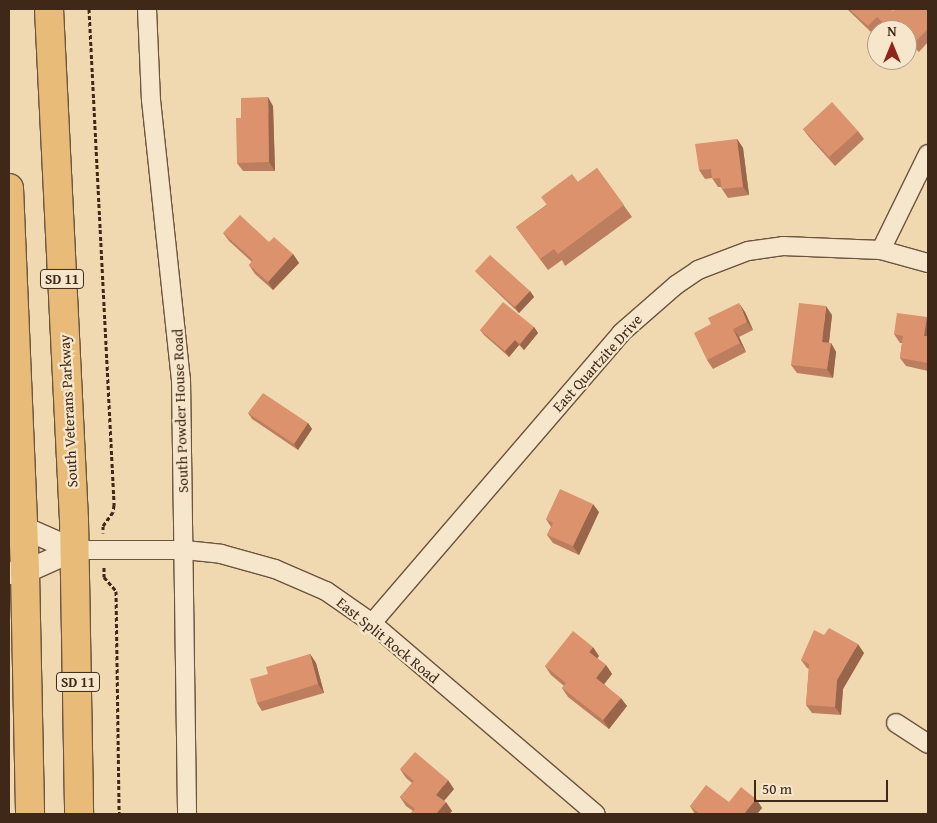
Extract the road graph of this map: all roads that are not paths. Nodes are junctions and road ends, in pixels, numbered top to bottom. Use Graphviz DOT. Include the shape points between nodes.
graph roads {
  1 [pos="49,9"];
  2 [pos="147,9"];
  3 [pos="928,154"];
  4 [pos="9,188"];
  5 [pos="881,250"];
  6 [pos="928,263"];
  7 [pos="16,528"];
  8 [pos="74,550"];
  9 [pos="185,550"];
  10 [pos="17,572"];
  11 [pos="372,623"];
  12 [pos="896,723"];
  13 [pos="928,744"];
  14 [pos="30,814"];
  15 [pos="79,814"];
  16 [pos="187,814"];
  17 [pos="596,814"];
  1 -- 8 [label="highway, South Veterans Parkway / SD 11"];
  2 -- 9 [label="street, South Powder House Road" via="152,100 182,379"];
  3 -- 5 [label="street"];
  4 -- 7 [label="highway"];
  5 -- 6 [label="street, East Quartzite Drive"];
  5 -- 11 [label="street, East Quartzite Drive" via="820,245 748,251 698,270 676,284 621,333"];
  7 -- 8 [label="street"];
  7 -- 10 [label="highway"];
  8 -- 9 [label="street, East Split Rock Road"];
  8 -- 10 [label="street, East Split Rock Road"];
  8 -- 15 [label="highway, South Veterans Parkway / SD 11"];
  9 -- 11 [label="street, East Split Rock Road" via="221,554 275,569 326,591"];
  9 -- 16 [label="street, South Powder House Road"];
  10 -- 14 [label="highway"];
  11 -- 17 [label="street, East Split Rock Road"];
  12 -- 13 [label="street"];
}
